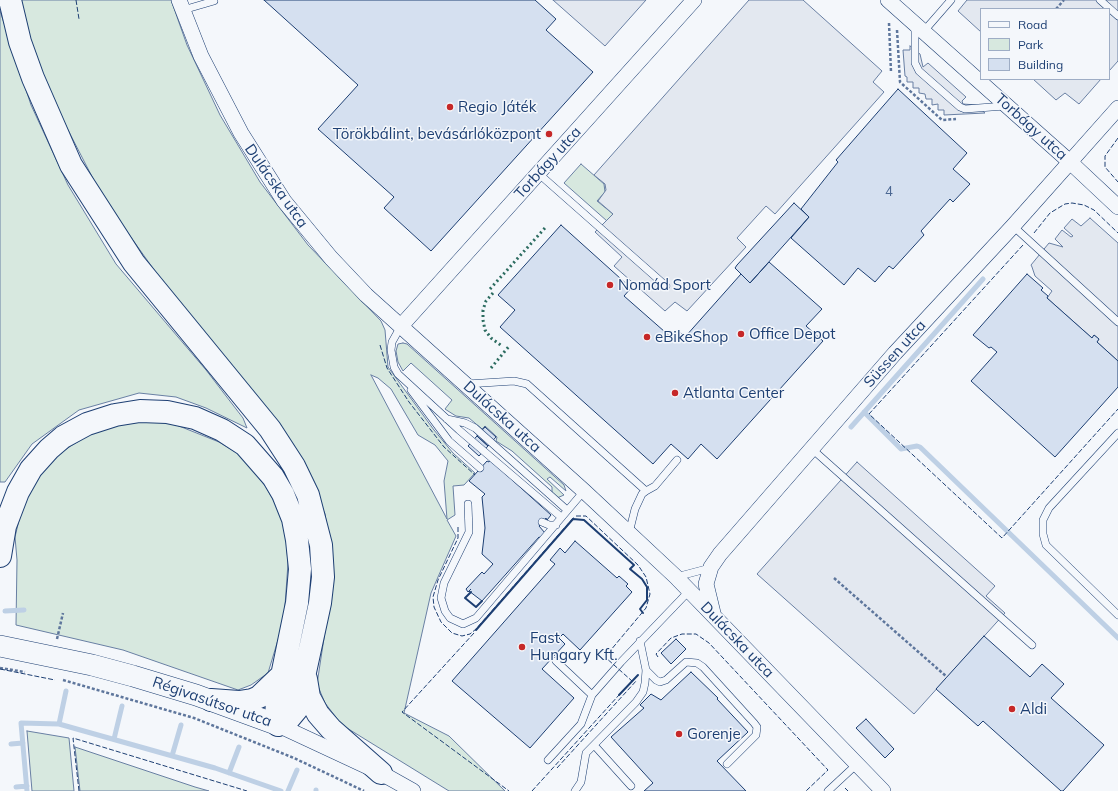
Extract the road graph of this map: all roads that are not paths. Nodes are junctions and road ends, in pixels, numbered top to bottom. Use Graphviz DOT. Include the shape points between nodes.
graph roads {
  1 [pos="10,0"];
  2 [pos="694,0"];
  3 [pos="888,0"];
  4 [pos="951,0"];
  5 [pos="1100,0"];
  6 [pos="214,1"];
  7 [pos="181,5"];
  8 [pos="1109,8"];
  9 [pos="1110,9"];
  10 [pos="1118,16"];
  11 [pos="920,27"];
  12 [pos="1007,106"];
  13 [pos="1118,108"];
  14 [pos="1070,162"];
  15 [pos="539,174"];
  16 [pos="1118,207"];
  17 [pos="1013,226"];
  18 [pos="666,286"];
  19 [pos="1118,322"];
  20 [pos="401,326"];
  21 [pos="398,374"];
  22 [pos="466,384"];
  23 [pos="447,419"];
  24 [pos="1118,433"];
  25 [pos="812,450"];
  26 [pos="677,460"];
  27 [pos="480,468"];
  28 [pos="584,491"];
  29 [pos="646,491"];
  30 [pos="468,504"];
  31 [pos="567,510"];
  32 [pos="561,517"];
  33 [pos="542,522"];
  34 [pos="556,525"];
  35 [pos="629,533"];
  36 [pos="0,556"];
  37 [pos="711,568"];
  38 [pos="676,577"];
  39 [pos="689,591"];
  40 [pos="1118,615"];
  41 [pos="714,616"];
  42 [pos="640,641"];
  43 [pos="1032,645"];
  44 [pos="0,646"];
  45 [pos="556,661"];
  46 [pos="305,670"];
  47 [pos="646,670"];
  48 [pos="282,675"];
  49 [pos="592,696"];
  50 [pos="212,700"];
  51 [pos="278,725"];
  52 [pos="594,745"];
  53 [pos="548,760"];
  54 [pos="726,764"];
  55 [pos="857,764"];
  56 [pos="381,773"];
  57 [pos="631,786"];
  58 [pos="413,791"];
  59 [pos="575,791"];
  60 [pos="828,791"];
  61 [pos="883,791"];
  1 -- 46 [label="highway" via="20,42 33,78 71,165 134,263 270,429 294,466 308,495 321,545 323,577"];
  2 -- 15 [label="street, Torbágy utca"];
  3 -- 11 [label="street, Torbágy utca"];
  4 -- 11 [label="lane"];
  5 -- 8 [label="lane"];
  6 -- 7 [label="lane"];
  7 -- 20 [label="street, Dulácska utca" via="216,89 284,201 331,258 366,295"];
  9 -- 10 [label="lane"];
  11 -- 12 [label="street, Torbágy utca"];
  11 -- 12 [label="lane" via="915,63 919,71 965,109"];
  12 -- 14 [label="street, Torbágy utca"];
  13 -- 14 [label="street, Süssen utca"];
  14 -- 16 [label="street, Torbágy utca"];
  14 -- 17 [label="street, Süssen utca"];
  15 -- 18 [label="lane"];
  15 -- 20 [label="street, Torbágy utca"];
  17 -- 19 [label="lane"];
  17 -- 25 [label="street, Süssen utca" via="895,353"];
  20 -- 21 [label="lane" via="392,342 391,350"];
  20 -- 22 [label="street, Dulácska utca"];
  21 -- 23 [label="lane"];
  21 -- 27 [label="lane" via="449,440"];
  22 -- 28 [label="street, Dulácska utca"];
  22 -- 29 [label="lane" via="514,381 527,384"];
  23 -- 31 [label="lane" via="475,428"];
  23 -- 32 [label="lane"];
  24 -- 40 [label="lane" via="1049,508 1043,520 1043,534 1046,545"];
  25 -- 37 [label="street, Süssen utca" via="720,554"];
  25 -- 43 [label="lane"];
  26 -- 29 [label="lane" via="655,486"];
  28 -- 31 [label="lane"];
  28 -- 35 [label="street, Dulácska utca"];
  29 -- 35 [label="lane" via="639,499"];
  30 -- 34 [label="lane" via="469,532 444,583 441,598 445,611 457,622 469,623 476,618"];
  31 -- 32 [label="lane"];
  32 -- 34 [label="lane"];
  33 -- 34 [label="lane"];
  35 -- 38 [label="street, Dulácska utca"];
  36 -- 48 [label="highway" via="5,526 18,492 32,469 63,437 87,424 140,410 195,418 222,430 245,445 273,477 293,519 298,540 300,569 297,603"];
  37 -- 38 [label="lane"];
  37 -- 41 [label="street, Süssen utca" via="706,584"];
  38 -- 39 [label="street, Dulácska utca"];
  39 -- 41 [label="street, Dulácska utca"];
  39 -- 42 [label="lane"];
  41 -- 55 [label="street, Dulácska utca"];
  42 -- 47 [label="lane"];
  42 -- 49 [label="lane"];
  44 -- 50 [label="street, Régivasútsor utca" via="55,648 133,676"];
  45 -- 49 [label="lane"];
  46 -- 51 [label="highway" via="297,709 287,721"];
  46 -- 56 [label="highway" via="309,697 318,714 331,729"];
  47 -- 52 [label="lane" via="643,692"];
  47 -- 54 [label="lane" via="660,682 666,680 686,662 697,663 754,723 757,727 756,736"];
  48 -- 50 [label="highway" via="252,700"];
  48 -- 51 [label="highway" via="276,711"];
  49 -- 53 [label="lane" via="581,724"];
  50 -- 51 [label="street, Régivasútsor utca"];
  51 -- 56 [label="street, Régivasútsor utca"];
  52 -- 57 [label="lane"];
  52 -- 59 [label="lane" via="586,753 581,782"];
  55 -- 60 [label="lane"];
  55 -- 61 [label="street, Dulácska utca"];
  56 -- 58 [label="street, Régivasútsor utca"];
}
